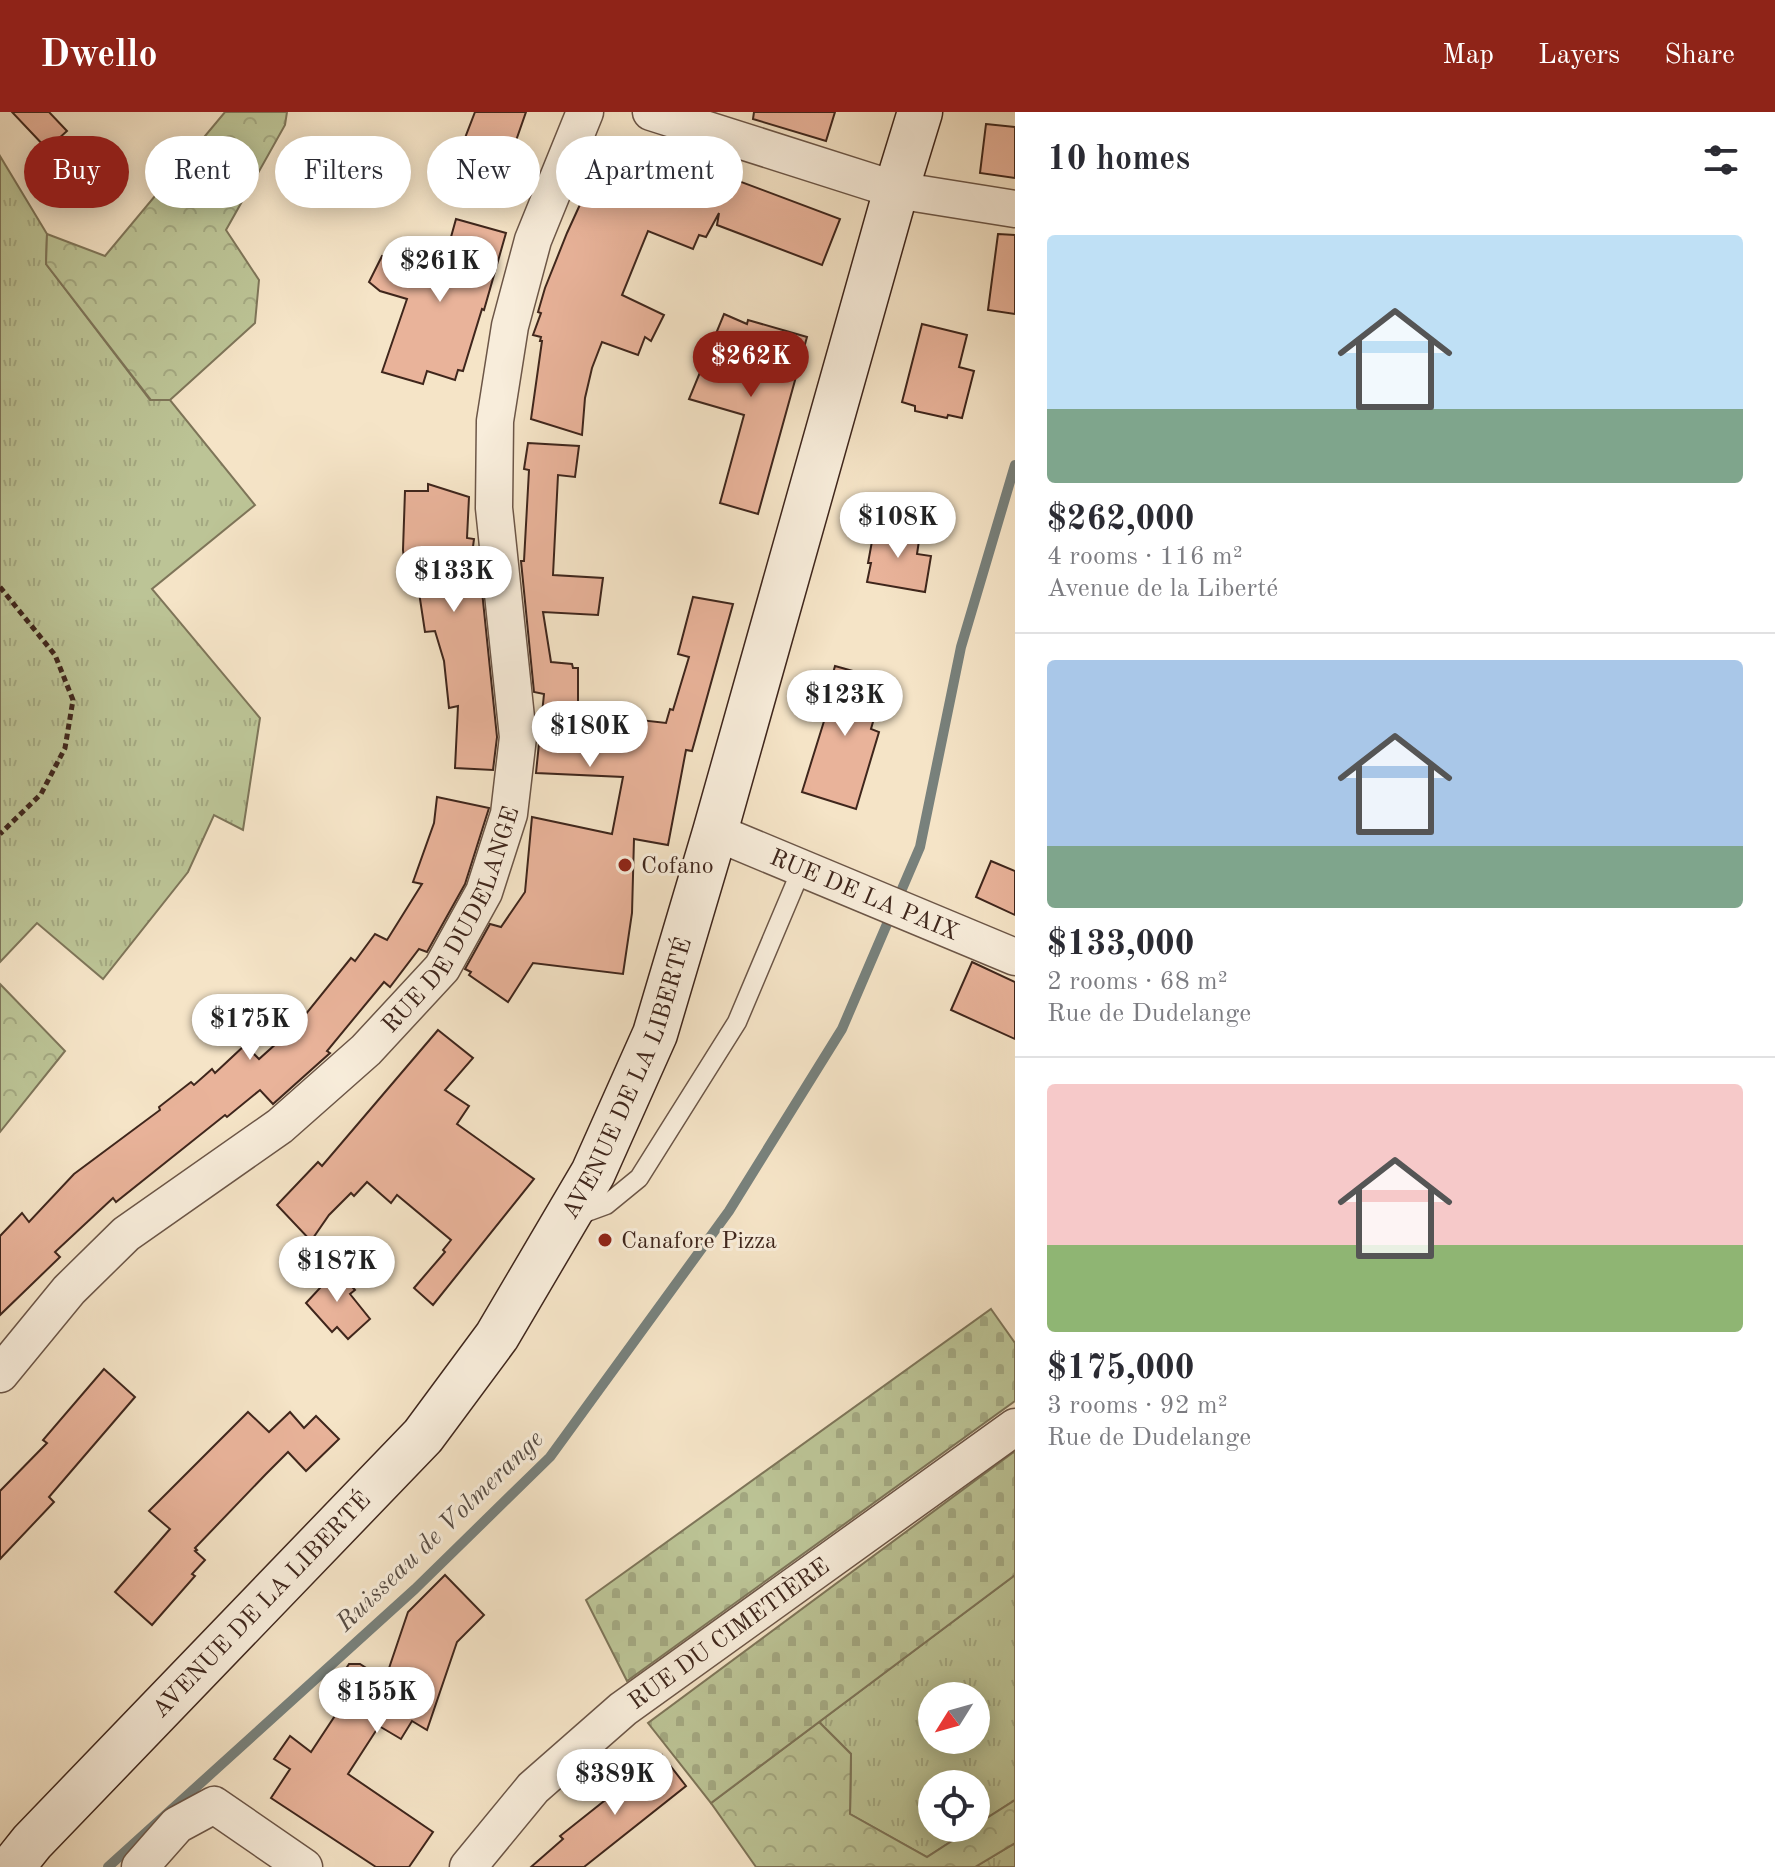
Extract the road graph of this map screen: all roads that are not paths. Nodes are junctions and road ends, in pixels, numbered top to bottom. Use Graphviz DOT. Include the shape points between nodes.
graph roads {
  1 [pos="585,112"];
  2 [pos="651,112"];
  3 [pos="920,112"];
  4 [pos="896,190"];
  5 [pos="1015,209"];
  6 [pos="715,832"];
  7 [pos="802,868"];
  8 [pos="1015,957"];
  9 [pos="566,1219"];
  10 [pos="0,1374"];
  11 [pos="1015,1427"];
  12 [pos="12,1867"];
  13 [pos="140,1867"];
  14 [pos="304,1867"];
  15 [pos="468,1867"];
  1 -- 10 [label="street, RUE DE DUDELANGE" via="533,240 510,326 495,421 494,508 518,737 509,814 484,892 442,968 366,1050 280,1126 126,1234 69,1290"];
  2 -- 4 [label="street"];
  3 -- 4 [label="main road, AVENUE DE LA LIBERTÉ"];
  4 -- 5 [label="street"];
  4 -- 6 [label="main road, AVENUE DE LA LIBERTÉ"];
  6 -- 7 [label="street, RUE DE LA PAIX"];
  6 -- 9 [label="main road, AVENUE DE LA LIBERTÉ" via="655,1034 593,1173"];
  7 -- 8 [label="street, RUE DE LA PAIX"];
  7 -- 9 [label="lane" via="737,1022 639,1178 606,1205"];
  9 -- 12 [label="main road, AVENUE DE LA LIBERTÉ" via="497,1336 423,1436"];
  11 -- 15 [label="street, RUE DU CIMETIÈRE" via="623,1709 533,1788"];
  13 -- 14 [label="street" via="177,1825 214,1805"];
}
